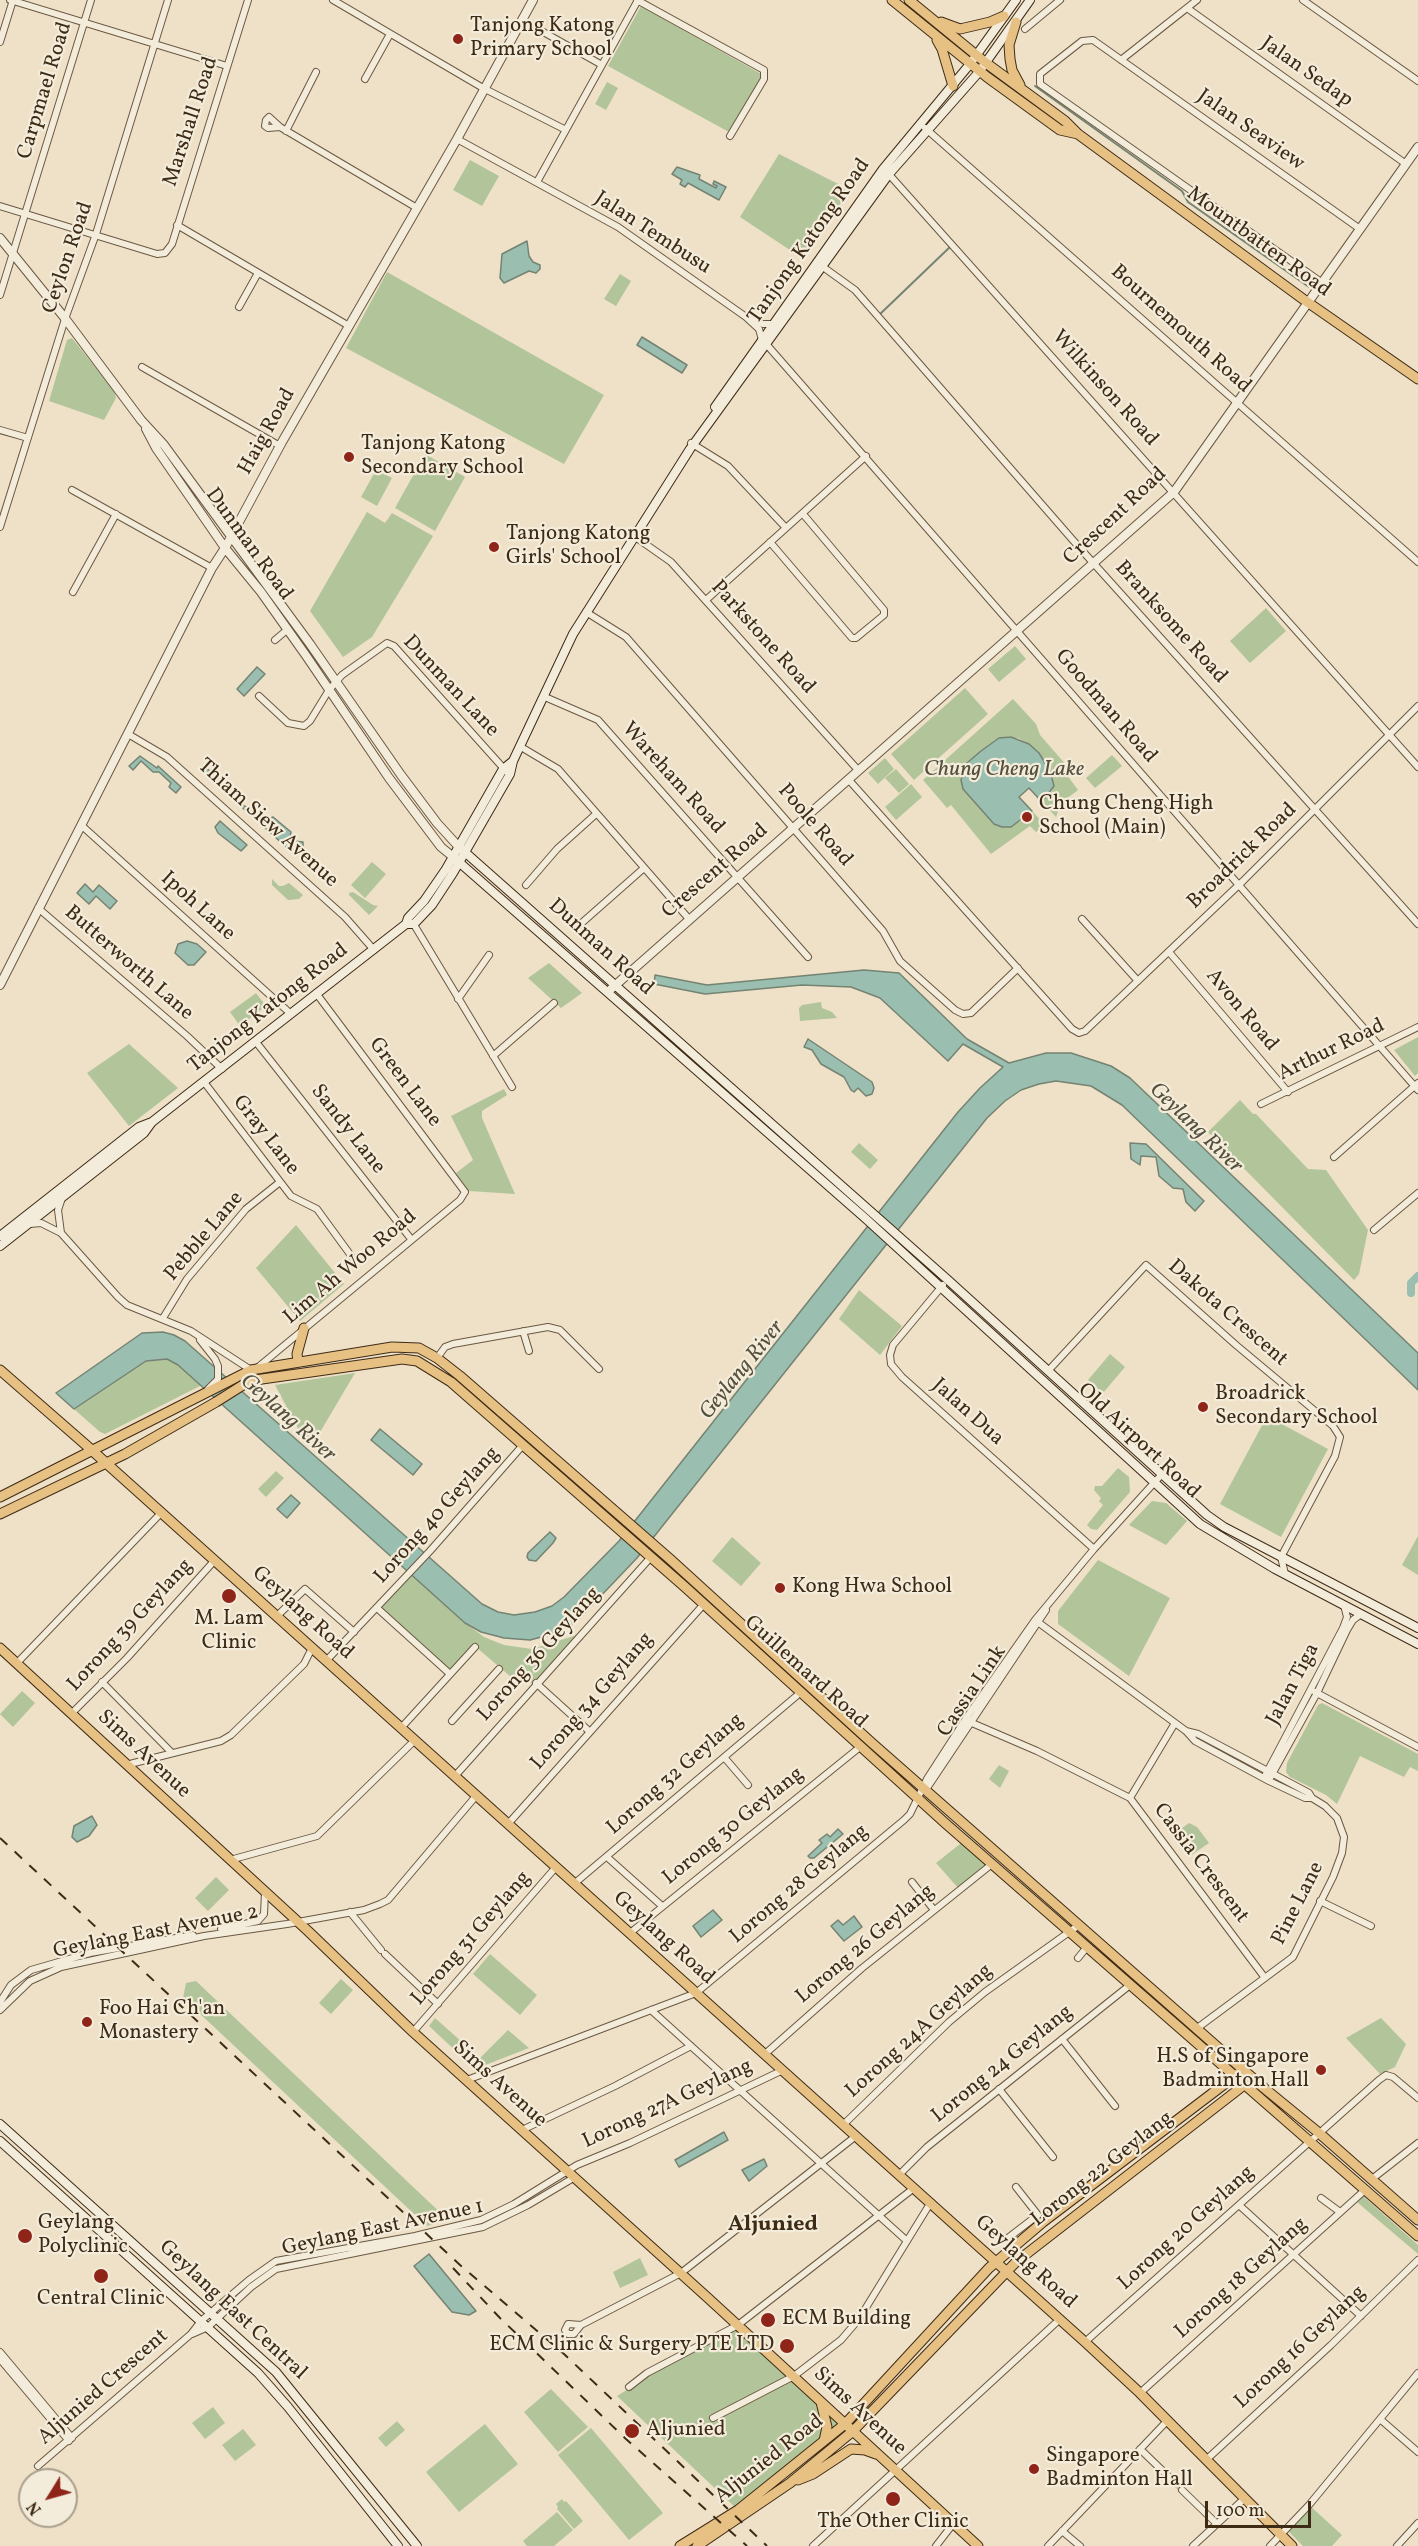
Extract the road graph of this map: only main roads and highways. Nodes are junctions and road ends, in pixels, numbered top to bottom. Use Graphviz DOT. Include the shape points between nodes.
graph roads {
  1 [pos="892,0"];
  2 [pos="909,0"];
  3 [pos="1016,0"];
  4 [pos="1030,0"];
  5 [pos="1004,16"];
  6 [pos="933,20"];
  7 [pos="1016,22"];
  8 [pos="932,33"];
  9 [pos="976,56"];
  10 [pos="986,63"];
  11 [pos="970,64"];
  12 [pos="980,72"];
  13 [pos="953,86"];
  14 [pos="1024,92"];
  15 [pos="1078,134"];
  16 [pos="886,172"];
  17 [pos="765,342"];
  18 [pos="1417,376"];
  19 [pos="507,771"];
  20 [pos="458,846"];
  21 [pos="465,852"];
  22 [pos="452,856"];
  23 [pos="459,862"];
  24 [pos="409,922"];
  25 [pos="152,1122"];
  26 [pos="869,1216"];
  27 [pos="0,1236"];
  28 [pos="0,1246"];
  29 [pos="945,1284"];
  30 [pos="304,1328"];
  31 [pos="298,1361"];
  32 [pos="0,1370"];
  33 [pos="92,1450"];
  34 [pos="106,1464"];
  35 [pos="0,1497"];
  36 [pos="0,1514"];
  37 [pos="625,1528"];
  38 [pos="1418,1628"];
  39 [pos="1418,1644"];
  40 [pos="0,1648"];
  41 [pos="1243,2070"];
  42 [pos="1234,2077"];
  43 [pos="1252,2078"];
  44 [pos="1244,2085"];
  45 [pos="0,2124"];
  46 [pos="0,2141"];
  47 [pos="1418,2220"];
  48 [pos="1418,2236"];
  49 [pos="996,2261"];
  50 [pos="1006,2270"];
  51 [pos="820,2400"];
  52 [pos="845,2424"];
  53 [pos="854,2431"];
  54 [pos="823,2442"];
  55 [pos="882,2457"];
  56 [pos="790,2483"];
  57 [pos="398,2546"];
  58 [pos="417,2546"];
  59 [pos="680,2546"];
  60 [pos="698,2546"];
  61 [pos="978,2546"];
  62 [pos="1292,2546"];
  1 -- 8 [label="main road, Mountbatten Road"];
  2 -- 6 [label="main road, Mountbatten Road"];
  3 -- 5 [label="main road, Tanjong Katong Road"];
  4 -- 7 [label="main road, Tanjong Katong Road"];
  5 -- 6 [label="main road" via="960,29"];
  5 -- 9 [label="main road, Tanjong Katong Road"];
  6 -- 9 [label="main road, Mountbatten Road"];
  7 -- 10 [label="main road, Tanjong Katong Road"];
  7 -- 14 [label="main road" via="1009,45 1010,59"];
  8 -- 11 [label="main road, Mountbatten Road"];
  8 -- 13 [label="main road" via="942,49"];
  9 -- 10 [label="main road, Mountbatten Road"];
  9 -- 11 [label="main road, Tanjong Katong Road"];
  10 -- 12 [label="main road, Tanjong Katong Road"];
  10 -- 14 [label="main road, Mountbatten Road"];
  11 -- 12 [label="main road, Mountbatten Road"];
  11 -- 13 [label="main road, Tanjong Katong Road"];
  12 -- 15 [label="main road, Mountbatten Road" via="1060,130"];
  12 -- 16 [label="main road, Tanjong Katong Road"];
  13 -- 16 [label="main road, Tanjong Katong Road" via="920,123"];
  14 -- 15 [label="main road, Mountbatten Road"];
  15 -- 18 [label="main road, Mountbatten Road" via="1308,302"];
  16 -- 17 [label="main road, Tanjong Katong Road" via="823,267"];
  16 -- 17 [label="main road, Tanjong Katong Road" via="773,324"];
  17 -- 19 [label="main road, Tanjong Katong Road" via="691,446 586,612"];
  19 -- 20 [label="main road, Tanjong Katong Road"];
  19 -- 21 [label="main road, Tanjong Katong Road"];
  20 -- 21 [label="main road, Dunman Road"];
  20 -- 22 [label="main road, Tanjong Katong Road"];
  21 -- 23 [label="main road, Tanjong Katong Road"];
  21 -- 26 [label="main road, Dunman Road"];
  22 -- 23 [label="main road, Dunman Road"];
  22 -- 24 [label="main road, Tanjong Katong Road"];
  23 -- 24 [label="main road, Tanjong Katong Road" via="432,905"];
  23 -- 26 [label="main road, Dunman Road"];
  24 -- 25 [label="main road, Tanjong Katong Road"];
  25 -- 27 [label="main road, Tanjong Katong Road" via="139,1127"];
  25 -- 28 [label="main road, Tanjong Katong Road" via="144,1133"];
  26 -- 29 [label="main road, Old Airport Road"];
  29 -- 38 [label="main road, Old Airport Road" via="1216,1521"];
  29 -- 39 [label="main road, Old Airport Road" via="1200,1524 1285,1575"];
  30 -- 31 [label="main road"];
  31 -- 33 [label="main road, Guillemard Road" via="254,1369 228,1379"];
  31 -- 37 [label="main road, Guillemard Road" via="392,1347 419,1348 460,1376"];
  32 -- 33 [label="main road, Geylang Road"];
  33 -- 34 [label="main road, Geylang Road"];
  33 -- 35 [label="main road, Guillemard Road"];
  34 -- 36 [label="main road, Guillemard Road"];
  34 -- 37 [label="main road, Guillemard Road, bridge" via="255,1380 388,1360 417,1361 452,1382"];
  34 -- 49 [label="main road, Geylang Road"];
  37 -- 41 [label="main road, Guillemard Road" via="657,1548"];
  37 -- 42 [label="main road, Guillemard Road" via="650,1557 800,1693"];
  40 -- 51 [label="main road, Sims Avenue" via="413,2032"];
  41 -- 42 [label="main road, Lorong 22 Geylang"];
  41 -- 43 [label="main road, Guillemard Road"];
  42 -- 44 [label="main road, Guillemard Road"];
  42 -- 49 [label="main road, Lorong 22 Geylang"];
  43 -- 44 [label="main road, Lorong 22 Geylang"];
  43 -- 47 [label="main road, Guillemard Road"];
  44 -- 48 [label="main road, Guillemard Road"];
  44 -- 50 [label="main road, Lorong 22 Geylang"];
  45 -- 58 [label="main road, Geylang East Central" via="292,2390"];
  46 -- 57 [label="main road, Geylang East Central" via="258,2373"];
  49 -- 50 [label="main road, Geylang Road"];
  49 -- 52 [label="main road, Aljunied Road"];
  50 -- 53 [label="main road, Aljunied Road"];
  50 -- 62 [label="main road, Geylang Road" via="1140,2393"];
  51 -- 52 [label="main road, Sims Avenue"];
  51 -- 54 [label="main road" via="827,2427"];
  52 -- 53 [label="main road, Sims Avenue"];
  52 -- 54 [label="main road, Aljunied Road"];
  53 -- 55 [label="main road, Sims Avenue"];
  53 -- 56 [label="main road, Aljunied Road"];
  54 -- 59 [label="main road, Aljunied Road" via="738,2510"];
  55 -- 56 [label="main road" via="851,2449 813,2474"];
  55 -- 61 [label="main road, Sims Avenue"];
  56 -- 60 [label="main road, Aljunied Road"];
}
